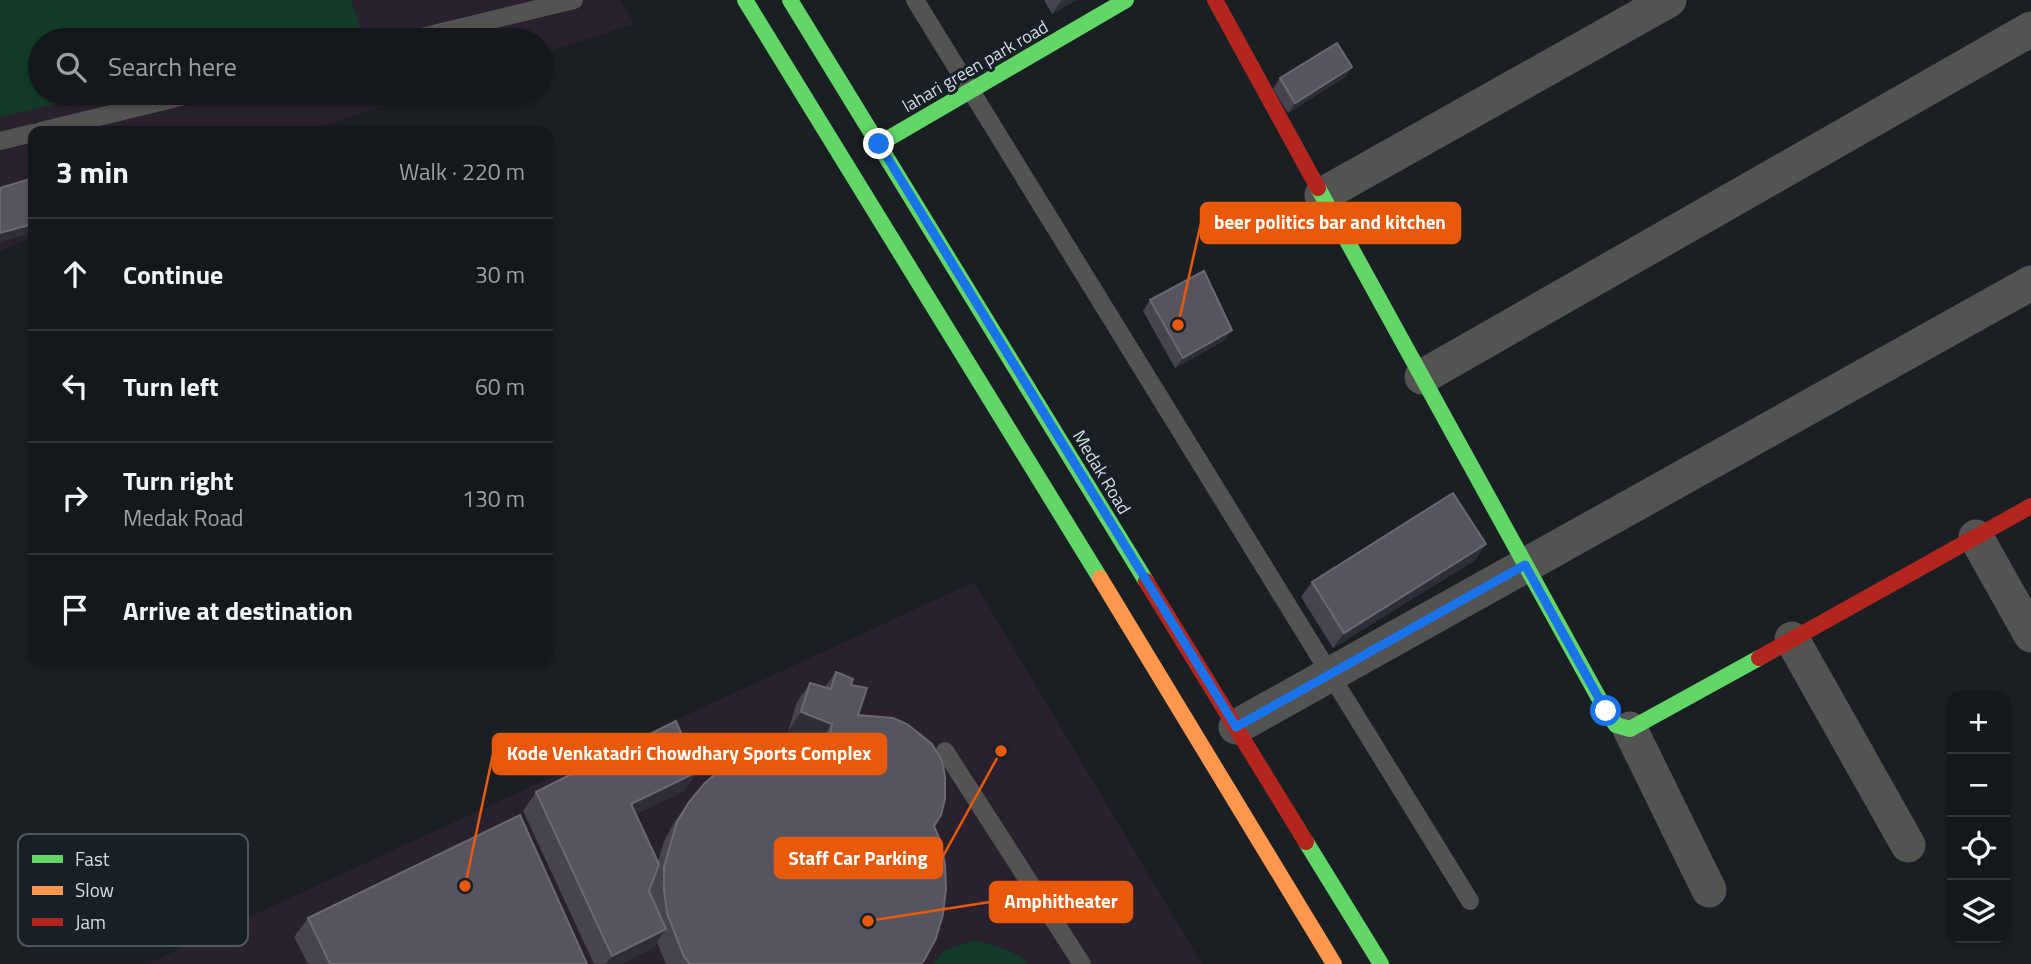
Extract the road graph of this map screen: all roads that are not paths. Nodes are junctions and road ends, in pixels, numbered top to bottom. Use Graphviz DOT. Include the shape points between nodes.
graph roads {
  1 [pos="574,0"];
  2 [pos="745,0"];
  3 [pos="790,0"];
  4 [pos="915,0"];
  5 [pos="1126,0"];
  6 [pos="1215,0"];
  7 [pos="1669,0"];
  8 [pos="541,4"];
  9 [pos="453,28"];
  10 [pos="2031,29"];
  11 [pos="970,90"];
  12 [pos="148,105"];
  13 [pos="62,126"];
  14 [pos="28,134"];
  15 [pos="0,141"];
  16 [pos="879,144"];
  17 [pos="1322,195"];
  18 [pos="2031,283"];
  19 [pos="1422,377"];
  20 [pos="2031,506"];
  21 [pos="1976,537"];
  22 [pos="1525,565"];
  23 [pos="2031,635"];
  24 [pos="1792,639"];
  25 [pos="1330,674"];
  26 [pos="1236,727"];
  27 [pos="1630,729"];
  28 [pos="945,751"];
  29 [pos="1908,845"];
  30 [pos="1709,890"];
  31 [pos="1469,901"];
  32 [pos="1082,964"];
  33 [pos="1334,964"];
  34 [pos="1381,964"];
  1 -- 8 [label="lane"];
  2 -- 33 [label="main road"];
  3 -- 16 [label="main road, Medak Road"];
  4 -- 11 [label="lane"];
  5 -- 11 [label="main road, lahari green park road"];
  6 -- 17 [label="main road"];
  7 -- 17 [label="street"];
  8 -- 9 [label="lane"];
  10 -- 19 [label="street"];
  11 -- 16 [label="main road, lahari green park road"];
  11 -- 25 [label="lane"];
  12 -- 13 [label="lane"];
  14 -- 15 [label="lane"];
  16 -- 26 [label="main road, Medak Road"];
  17 -- 19 [label="main road"];
  18 -- 22 [label="street"];
  19 -- 22 [label="main road"];
  20 -- 21 [label="main road"];
  21 -- 23 [label="street"];
  21 -- 24 [label="main road"];
  22 -- 25 [label="street"];
  22 -- 27 [label="main road" via="1606,711 1616,725"];
  24 -- 27 [label="main road"];
  24 -- 29 [label="street"];
  25 -- 26 [label="street"];
  25 -- 31 [label="lane"];
  26 -- 34 [label="main road, Medak Road"];
  27 -- 30 [label="street"];
  28 -- 32 [label="lane"];
}
